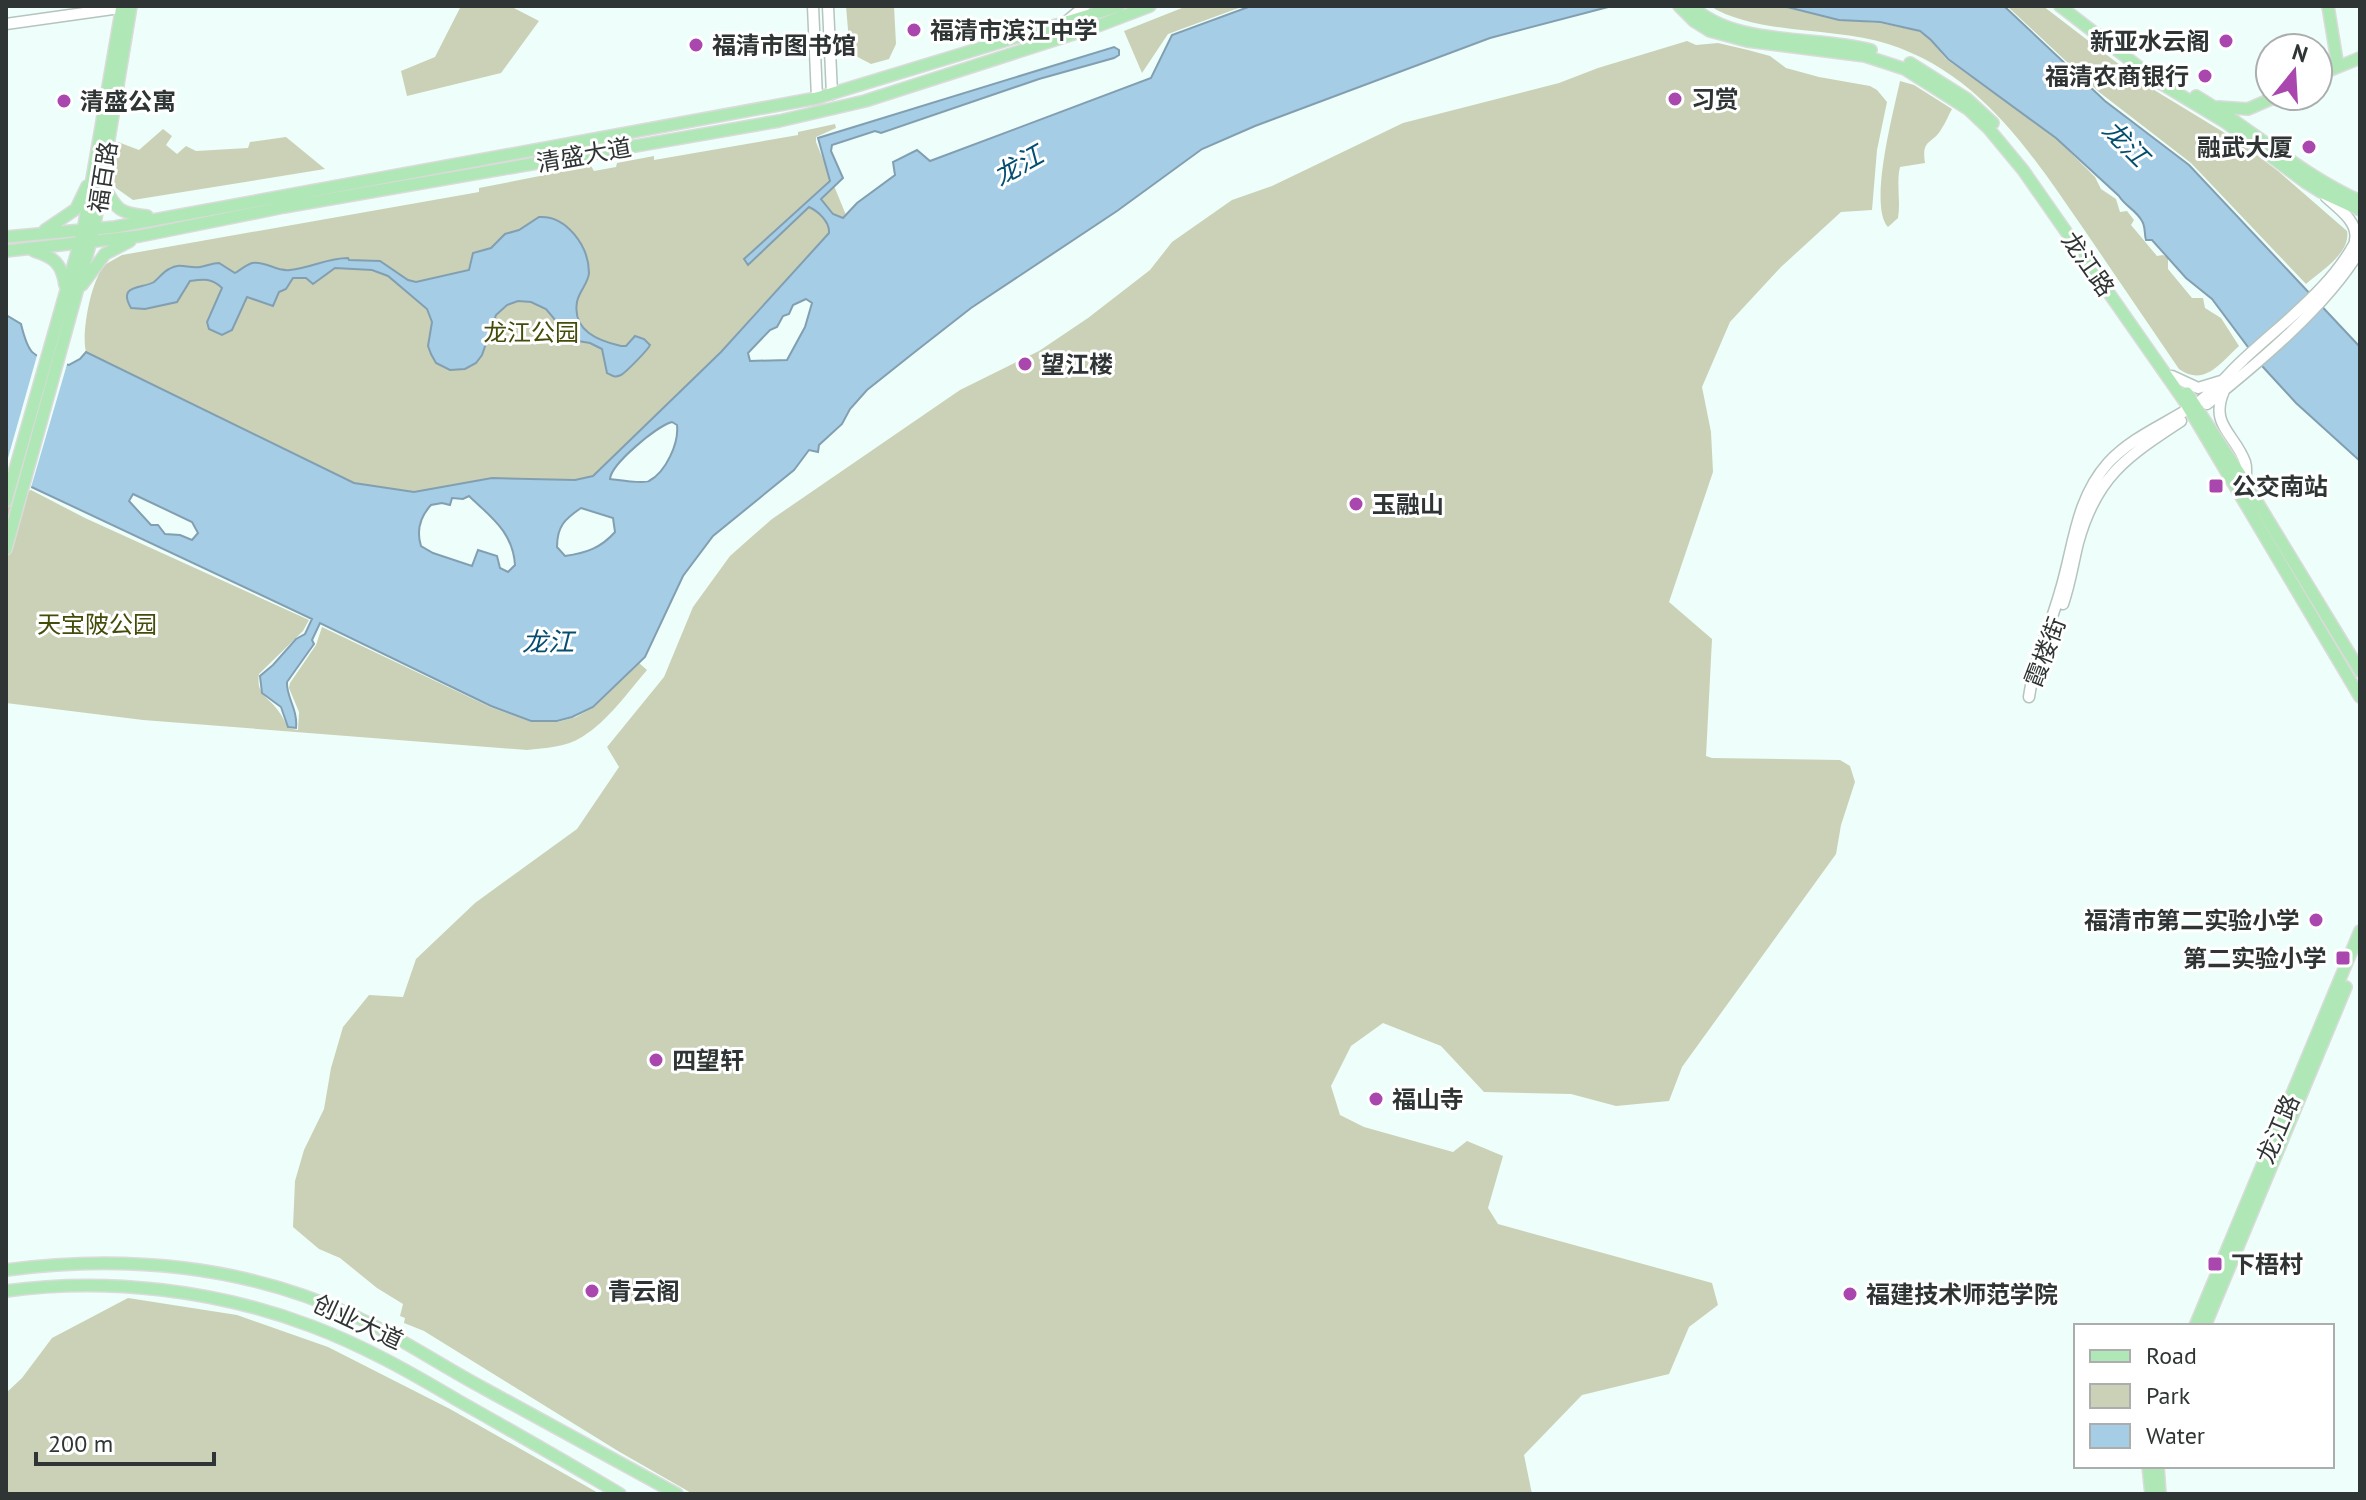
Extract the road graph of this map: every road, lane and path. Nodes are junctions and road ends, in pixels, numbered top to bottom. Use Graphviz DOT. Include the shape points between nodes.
graph roads {
  1 [pos="92,6"];
  2 [pos="122,6"];
  3 [pos="131,6"];
  4 [pos="813,6"];
  5 [pos="828,6"];
  6 [pos="1085,6"];
  7 [pos="1150,6"];
  8 [pos="2060,6"];
  9 [pos="2071,6"];
  10 [pos="2330,6"];
  11 [pos="1683,7"];
  12 [pos="1107,12"];
  13 [pos="6,18"];
  14 [pos="6,24"];
  15 [pos="1056,26"];
  16 [pos="2360,58"];
  17 [pos="2340,66"];
  18 [pos="2334,68"];
  19 [pos="832,94"];
  20 [pos="817,98"];
  21 [pos="2254,105"];
  22 [pos="2215,107"];
  23 [pos="98,152"];
  24 [pos="102,183"];
  25 [pos="2321,192"];
  26 [pos="2360,201"];
  27 [pos="2360,210"];
  28 [pos="180,214"];
  29 [pos="88,230"];
  30 [pos="2360,232"];
  31 [pos="30,235"];
  32 [pos="140,236"];
  33 [pos="6,237"];
  34 [pos="84,244"];
  35 [pos="8,250"];
  36 [pos="2358,250"];
  37 [pos="70,295"];
  38 [pos="2172,376"];
  39 [pos="2224,385"];
  40 [pos="2194,410"];
  41 [pos="2245,482"];
  42 [pos="6,501"];
  43 [pos="6,549"];
  44 [pos="2360,671"];
  45 [pos="2360,697"];
  46 [pos="2360,931"];
  47 [pos="2360,951"];
  48 [pos="6,1270"];
  49 [pos="6,1291"];
  50 [pos="2196,1324"];
  51 [pos="2206,1324"];
  52 [pos="2148,1468"];
  53 [pos="2158,1468"];
  54 [pos="620,1494"];
  55 [pos="677,1494"];
  56 [pos="2151,1494"];
  57 [pos="2160,1494"];
  1 -- 13 [label="street"];
  2 -- 3 [label="street"];
  2 -- 14 [label="street"];
  2 -- 23 [label="main road, 福百路"];
  3 -- 24 [label="main road, 福百路"];
  4 -- 20 [label="street"];
  5 -- 19 [label="street"];
  6 -- 15 [label="street"];
  7 -- 12 [label="main road, 清盛大道"];
  8 -- 25 [label="main road" via="2157,81 2225,122"];
  9 -- 22 [label="main road" via="2161,75"];
  10 -- 17 [label="main road"];
  11 -- 38 [label="main road, 龙江路" via="1748,33 1865,48 1906,61 1967,99 2032,170"];
  11 -- 40 [label="main road, 龙江路" via="1703,28 1747,41 1887,62 1968,109 2023,170"];
  12 -- 15 [label="main road, 清盛大道"];
  12 -- 32 [label="main road, 清盛大道" via="865,101 779,121"];
  15 -- 19 [label="main road, 清盛大道"];
  16 -- 17 [label="main road"];
  17 -- 18 [label="main road"];
  19 -- 20 [label="main road, 清盛大道"];
  20 -- 28 [label="main road, 清盛大道"];
  21 -- 22 [label="main road" via="2239,110"];
  22 -- 26 [label="main road" via="2310,175"];
  23 -- 29 [label="main road, 福百路"];
  23 -- 31 [label="main road" via="76,209 56,225"];
  24 -- 28 [label="main road" via="125,214"];
  24 -- 29 [label="main road, 福百路"];
  25 -- 27 [label="main road"];
  25 -- 36 [label="street" via="2352,223"];
  28 -- 29 [label="main road, 清盛大道"];
  29 -- 31 [label="main road, 清盛大道"];
  29 -- 34 [label="main road, 福百路"];
  30 -- 36 [label="street"];
  31 -- 33 [label="main road, 清盛大道"];
  32 -- 34 [label="main road, 清盛大道"];
  32 -- 37 [label="main road" via="105,254"];
  34 -- 35 [label="main road, 清盛大道"];
  34 -- 37 [label="main road, 福百路"];
  35 -- 37 [label="main road" via="34,251 54,259"];
  36 -- 39 [label="street" via="2324,291"];
  37 -- 42 [label="main road, 福百路" via="51,341"];
  37 -- 43 [label="main road, 福百路" via="64,345"];
  38 -- 39 [label="street" via="2198,388"];
  38 -- 40 [label="main road, 龙江路"];
  39 -- 40 [label="street"];
  39 -- 41 [label="street" via="2219,415 2246,464"];
  40 -- 40 [label="street, 霞楼街" via="2131,441 2087,494 2029,697 2103,482"];
  40 -- 41 [label="main road, 龙江路"];
  40 -- 45 [label="main road, 龙江路"];
  41 -- 44 [label="main road, 龙江路"];
  46 -- 50 [label="main road, 龙江路"];
  47 -- 51 [label="main road, 龙江路"];
  48 -- 55 [label="main road, 创业大道" via="85,1262 170,1265 307,1298 392,1335"];
  49 -- 54 [label="main road, 创业大道" via="85,1284 131,1287 272,1312 397,1365"];
  52 -- 56 [label="main road"];
  53 -- 57 [label="main road"];
}
